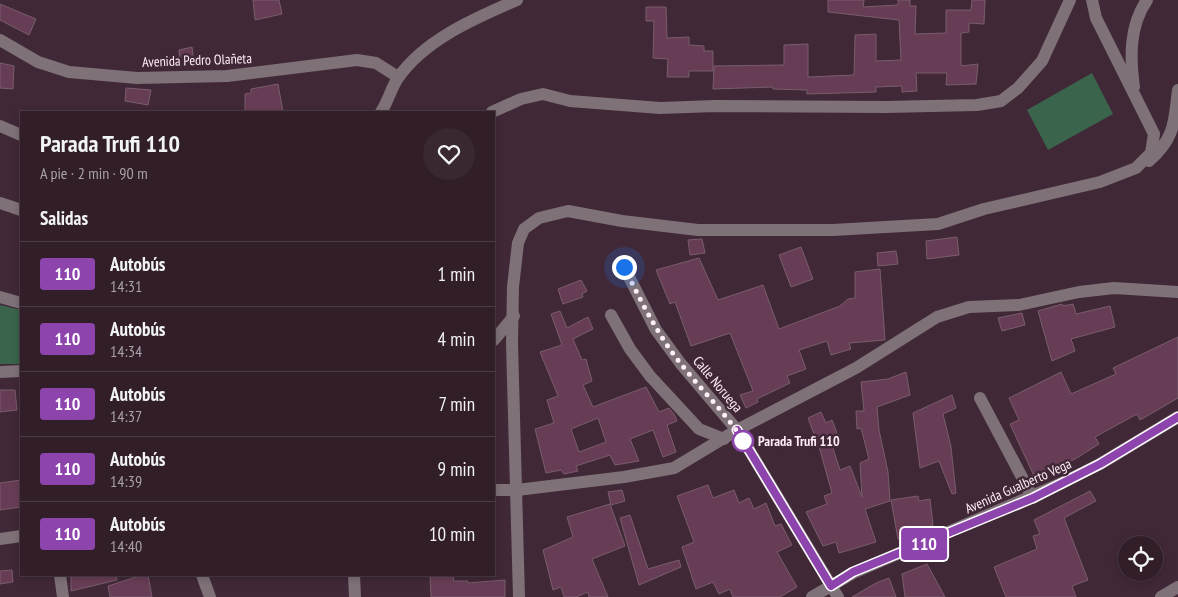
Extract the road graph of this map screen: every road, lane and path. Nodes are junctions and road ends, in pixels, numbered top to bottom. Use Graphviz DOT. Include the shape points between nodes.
graph roads {
  1 [pos="518,0"];
  2 [pos="1070,0"];
  3 [pos="1092,0"];
  4 [pos="1147,0"];
  5 [pos="0,40"];
  6 [pos="398,77"];
  7 [pos="1178,90"];
  8 [pos="1136,100"];
  9 [pos="381,111"];
  10 [pos="494,111"];
  11 [pos="0,126"];
  12 [pos="20,135"];
  13 [pos="1136,168"];
  14 [pos="0,203"];
  15 [pos="20,210"];
  16 [pos="624,267"];
  17 [pos="1178,292"];
  18 [pos="0,297"];
  19 [pos="20,303"];
  20 [pos="611,315"];
  21 [pos="514,316"];
  22 [pos="495,339"];
  23 [pos="20,371"];
  24 [pos="0,372"];
  25 [pos="980,398"];
  26 [pos="1178,417"];
  27 [pos="737,430"];
  28 [pos="724,439"];
  29 [pos="495,490"];
  30 [pos="517,490"];
  31 [pos="1033,498"];
  32 [pos="20,536"];
  33 [pos="0,539"];
  34 [pos="60,576"];
  35 [pos="202,576"];
  36 [pos="354,576"];
  37 [pos="1178,587"];
  38 [pos="834,592"];
  39 [pos="63,597"];
  40 [pos="210,597"];
  41 [pos="355,597"];
  42 [pos="519,597"];
  43 [pos="812,597"];
  44 [pos="1161,597"];
  1 -- 6 [label="street" via="478,17 424,50"];
  2 -- 10 [label="street" via="1042,61 1018,88 1001,101 977,105 895,107 660,108 570,101 543,94"];
  3 -- 8 [label="street" via="1096,18"];
  4 -- 8 [label="street" via="1134,28 1130,57"];
  5 -- 6 [label="street, Avenida Pedro Olañeta" via="38,62 69,72 137,78 227,76 357,60 376,63"];
  6 -- 9 [label="street"];
  7 -- 13 [label="street" via="1173,129 1165,147"];
  8 -- 13 [label="street" via="1154,134 1151,153"];
  11 -- 12 [label="street"];
  13 -- 21 [label="street" via="1100,182 984,209 938,224 898,228 698,230 568,211 538,218 524,229 518,243 513,287"];
  14 -- 15 [label="street"];
  16 -- 27 [label="street, Calle Noruega" via="656,330"];
  17 -- 27 [label="street" via="1114,288 1019,305 969,307 937,317 856,368"];
  18 -- 19 [label="street"];
  20 -- 28 [label="street" via="650,376 699,429"];
  21 -- 22 [label="street"];
  21 -- 30 [label="street"];
  23 -- 24 [label="street"];
  25 -- 31 [label="street"];
  26 -- 31 [label="street, Avenida Gualberto Vega" via="1100,464"];
  27 -- 28 [label="street"];
  27 -- 38 [label="street, Calle Noruega"];
  28 -- 30 [label="street" via="674,468"];
  29 -- 30 [label="street"];
  30 -- 42 [label="street"];
  31 -- 38 [label="street, Avenida Gualberto Vega" via="853,572"];
  32 -- 33 [label="street"];
  34 -- 39 [label="street"];
  35 -- 40 [label="street"];
  36 -- 41 [label="street"];
  37 -- 44 [label="street"];
  38 -- 43 [label="street, Avenida Gualberto Vega"];
}
